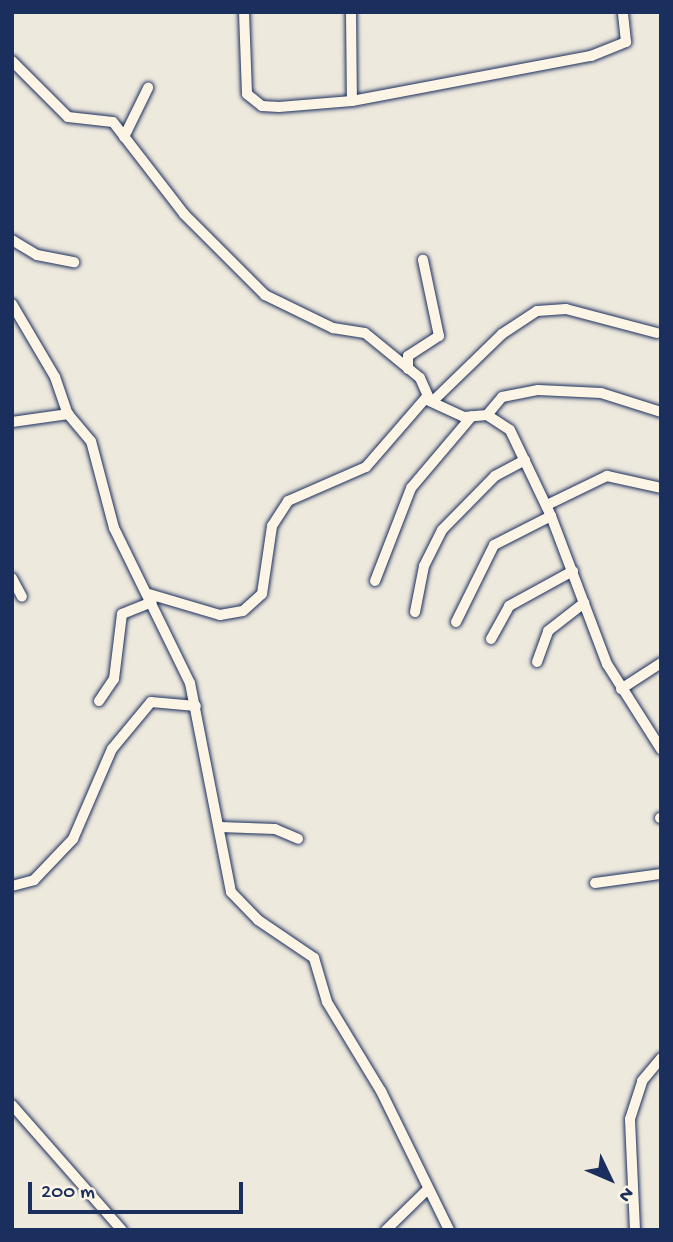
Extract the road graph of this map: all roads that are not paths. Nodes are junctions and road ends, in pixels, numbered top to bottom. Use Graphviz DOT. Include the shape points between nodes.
graph roads {
  1 [pos="244,12"];
  2 [pos="351,12"];
  3 [pos="623,12"];
  4 [pos="12,61"];
  5 [pos="148,88"];
  6 [pos="352,101"];
  7 [pos="124,136"];
  8 [pos="12,240"];
  9 [pos="423,260"];
  10 [pos="74,262"];
  11 [pos="12,304"];
  12 [pos="657,333"];
  13 [pos="408,369"];
  14 [pos="431,399"];
  15 [pos="661,412"];
  16 [pos="68,414"];
  17 [pos="487,415"];
  18 [pos="472,416"];
  19 [pos="12,422"];
  20 [pos="526,460"];
  21 [pos="661,488"];
  22 [pos="549,511"];
  23 [pos="573,571"];
  24 [pos="12,578"];
  25 [pos="375,581"];
  26 [pos="22,597"];
  27 [pos="150,598"];
  28 [pos="584,603"];
  29 [pos="415,612"];
  30 [pos="456,622"];
  31 [pos="491,639"];
  32 [pos="537,662"];
  33 [pos="661,663"];
  34 [pos="621,690"];
  35 [pos="99,701"];
  36 [pos="196,706"];
  37 [pos="661,749"];
  38 [pos="220,827"];
  39 [pos="298,839"];
  40 [pos="661,874"];
  41 [pos="595,883"];
  42 [pos="12,886"];
  43 [pos="661,1058"];
  44 [pos="12,1105"];
  45 [pos="428,1189"];
  46 [pos="122,1230"];
  47 [pos="386,1230"];
  48 [pos="449,1230"];
  49 [pos="635,1230"];
  1 -- 6 [label="street" via="243,78 250,99 279,107"];
  2 -- 6 [label="street"];
  3 -- 6 [label="street" via="628,40 611,50"];
  4 -- 7 [label="street" via="60,112 73,119 108,119"];
  5 -- 7 [label="street"];
  7 -- 13 [label="street" via="184,214 265,295 333,328 365,333"];
  8 -- 10 [label="street" via="37,255"];
  9 -- 13 [label="street" via="439,336 408,356"];
  11 -- 16 [label="street" via="55,377"];
  12 -- 14 [label="street" via="566,309 537,311 502,334"];
  13 -- 14 [label="street" via="425,384"];
  14 -- 18 [label="street" via="454,414"];
  14 -- 27 [label="street" via="366,467 309,489 279,509 262,594 254,603 220,615"];
  15 -- 17 [label="street" via="601,393 538,390 502,397"];
  16 -- 19 [label="street"];
  16 -- 27 [label="street" via="91,441 114,528"];
  17 -- 18 [label="street"];
  17 -- 20 [label="street" via="510,430"];
  18 -- 25 [label="street" via="411,488"];
  20 -- 22 [label="street"];
  20 -- 29 [label="street" via="495,476 442,530 421,574"];
  21 -- 22 [label="street" via="607,476"];
  22 -- 23 [label="street"];
  22 -- 30 [label="street" via="494,545"];
  23 -- 28 [label="street"];
  23 -- 31 [label="street" via="509,606"];
  24 -- 26 [label="street"];
  27 -- 35 [label="street" via="122,614 114,679"];
  27 -- 36 [label="street"];
  28 -- 32 [label="street" via="548,631"];
  28 -- 34 [label="street"];
  33 -- 34 [label="street"];
  34 -- 37 [label="street"];
  36 -- 38 [label="street"];
  36 -- 42 [label="street" via="151,702 112,749 74,839 34,880"];
  38 -- 39 [label="street" via="275,829"];
  38 -- 45 [label="street" via="231,892 258,920 314,958 327,1002"];
  40 -- 41 [label="street"];
  43 -- 49 [label="street" via="642,1081 630,1119"];
  44 -- 46 [label="street"];
  45 -- 47 [label="street"];
  45 -- 48 [label="street"];
}
